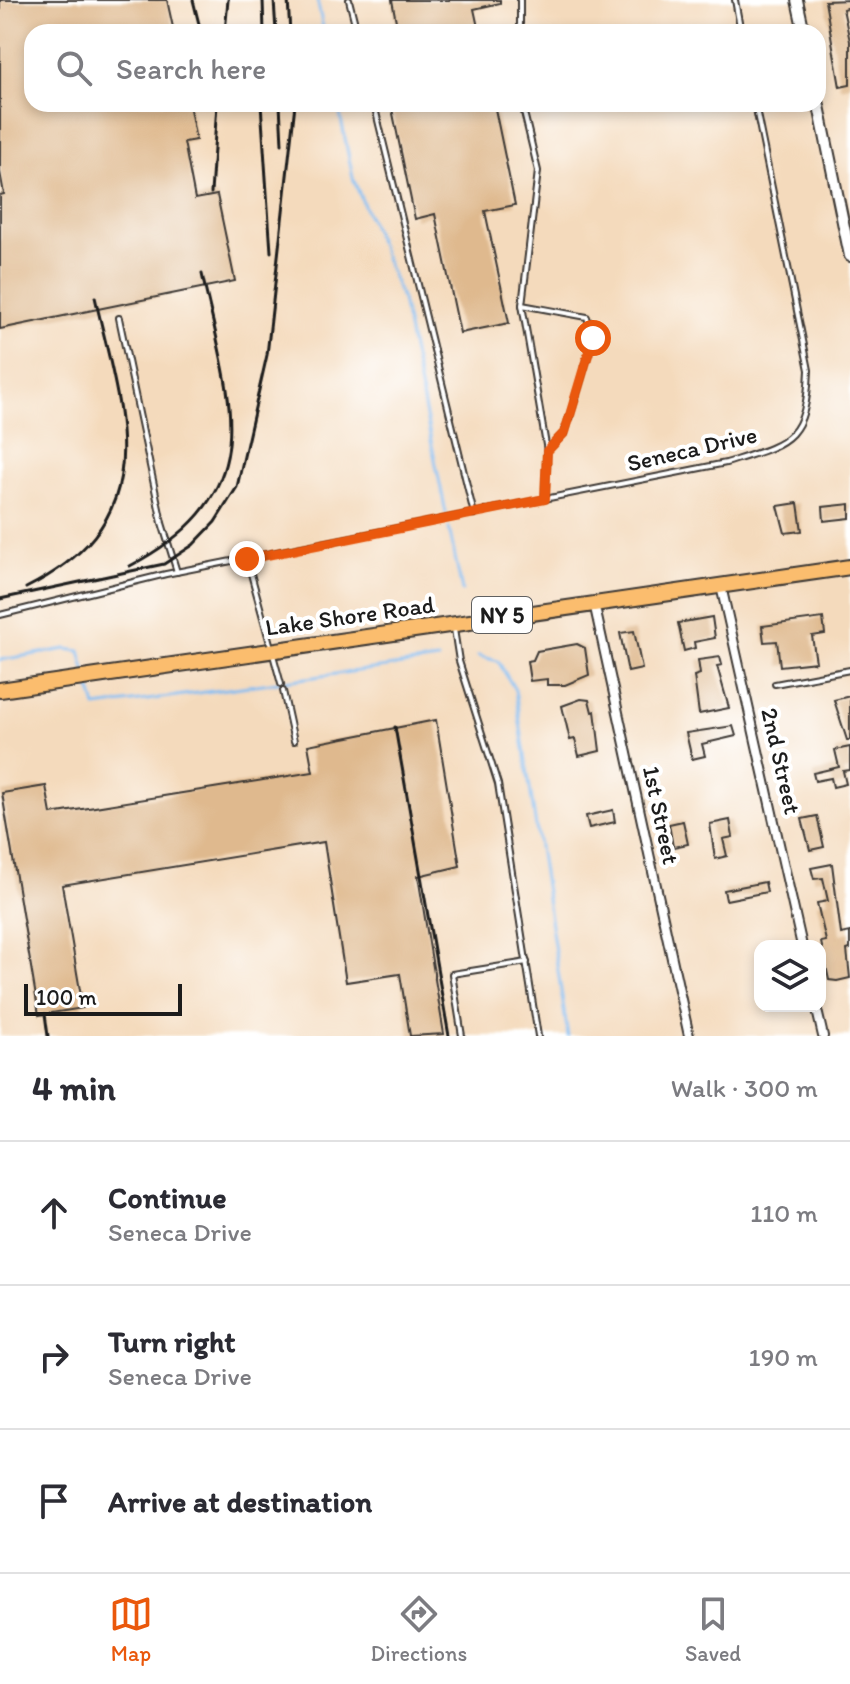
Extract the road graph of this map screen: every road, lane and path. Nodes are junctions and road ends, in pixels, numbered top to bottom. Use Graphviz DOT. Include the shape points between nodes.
graph roads {
  1 [pos="349,0"];
  2 [pos="520,0"];
  3 [pos="735,0"];
  4 [pos="797,0"];
  5 [pos="355,24"];
  6 [pos="520,24"];
  7 [pos="740,24"];
  8 [pos="802,24"];
  9 [pos="376,112"];
  10 [pos="524,112"];
  11 [pos="757,112"];
  12 [pos="820,112"];
  13 [pos="850,256"];
  14 [pos="522,305"];
  15 [pos="119,318"];
  16 [pos="547,451"];
  17 [pos="545,499"];
  18 [pos="474,514"];
  19 [pos="247,559"];
  20 [pos="850,567"];
  21 [pos="177,572"];
  22 [pos="721,586"];
  23 [pos="594,602"];
  24 [pos="0,615"];
  25 [pos="454,623"];
  26 [pos="273,650"];
  27 [pos="850,670"];
  28 [pos="281,684"];
  29 [pos="775,684"];
  30 [pos="0,690"];
  31 [pos="283,691"];
  32 [pos="294,741"];
  33 [pos="801,940"];
  34 [pos="527,962"];
  35 [pos="817,1012"];
  36 [pos="462,1036"];
  37 [pos="538,1036"];
  38 [pos="689,1036"];
  39 [pos="823,1036"];
  1 -- 5 [label="lane"];
  2 -- 6 [label="lane"];
  3 -- 7 [label="lane"];
  4 -- 8 [label="street"];
  9 -- 18 [label="lane"];
  10 -- 14 [label="lane" via="538,171"];
  11 -- 17 [label="lane, Seneca Drive" via="809,370 800,425 781,446 726,463"];
  12 -- 13 [label="street"];
  14 -- 16 [label="lane"];
  14 -- 16 [label="lane" via="587,317 593,338 565,432"];
  15 -- 21 [label="lane"];
  16 -- 17 [label="lane"];
  17 -- 18 [label="lane, Seneca Drive"];
  18 -- 19 [label="lane, Seneca Drive"];
  19 -- 21 [label="lane, Seneca Drive"];
  19 -- 26 [label="lane"];
  20 -- 22 [label="highway, Lake Shore Road / NY 5"];
  21 -- 24 [label="lane, Seneca Drive"];
  22 -- 23 [label="highway, Lake Shore Road / NY 5"];
  22 -- 33 [label="street, 2nd Street"];
  23 -- 25 [label="highway, Lake Shore Road / NY 5"];
  23 -- 38 [label="street, 1st Street"];
  25 -- 26 [label="highway, Lake Shore Road / NY 5"];
  25 -- 34 [label="lane" via="459,661 498,784"];
  26 -- 28 [label="lane"];
  26 -- 30 [label="highway, Lake Shore Road / NY 5"];
  27 -- 29 [label="lane"];
  31 -- 32 [label="lane"];
  34 -- 36 [label="lane" via="452,974"];
  34 -- 37 [label="lane"];
  35 -- 39 [label="street"];
}
